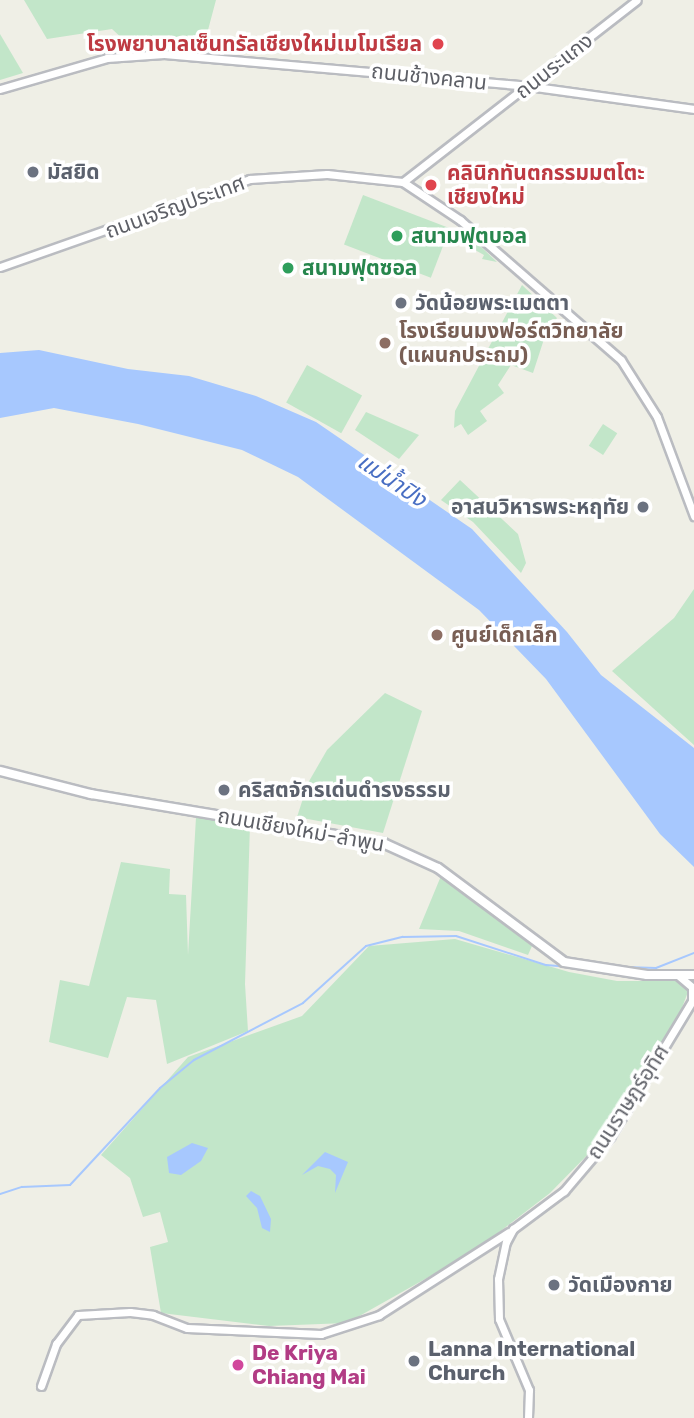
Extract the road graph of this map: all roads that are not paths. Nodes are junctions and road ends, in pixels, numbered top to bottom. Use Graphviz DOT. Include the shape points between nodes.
graph roads {
  1 [pos="637,0"];
  2 [pos="528,86"];
  3 [pos="0,89"];
  4 [pos="694,109"];
  5 [pos="403,182"];
  6 [pos="0,267"];
  7 [pos="694,516"];
  8 [pos="0,771"];
  9 [pos="694,975"];
  10 [pos="679,976"];
  11 [pos="693,1000"];
  12 [pos="509,1233"];
  13 [pos="41,1386"];
  14 [pos="528,1418"];
  1 -- 2 [label="street, ถนนระแกง"];
  2 -- 3 [label="street, ถนนช้างคลาน" via="273,61 148,54 107,58"];
  2 -- 4 [label="street, ถนนช้างคลาน"];
  2 -- 5 [label="street, ถนนระแกง"];
  5 -- 6 [label="street, ถนนเจริญประเทศ" via="327,174 250,179"];
  5 -- 7 [label="street, ถนนเจริญประเทศ" via="460,220 621,360 657,417"];
  8 -- 10 [label="main road, ถนนเชียงใหม่-ลำพูน" via="91,794 397,847 438,868 564,962"];
  9 -- 10 [label="main road, ถนนเชียงใหม่-ลำพูน"];
  10 -- 11 [label="street, ถนนราษฎร์อุทิศ" via="692,987"];
  11 -- 12 [label="street, ถนนราษฎร์อุทิศ" via="610,1137 564,1191"];
  12 -- 13 [label="street, ถนนราษฎร์อุทิศ" via="379,1315 321,1334 187,1328 130,1312 72,1318"];
  12 -- 14 [label="street" via="498,1279 499,1319 529,1390"];
}
